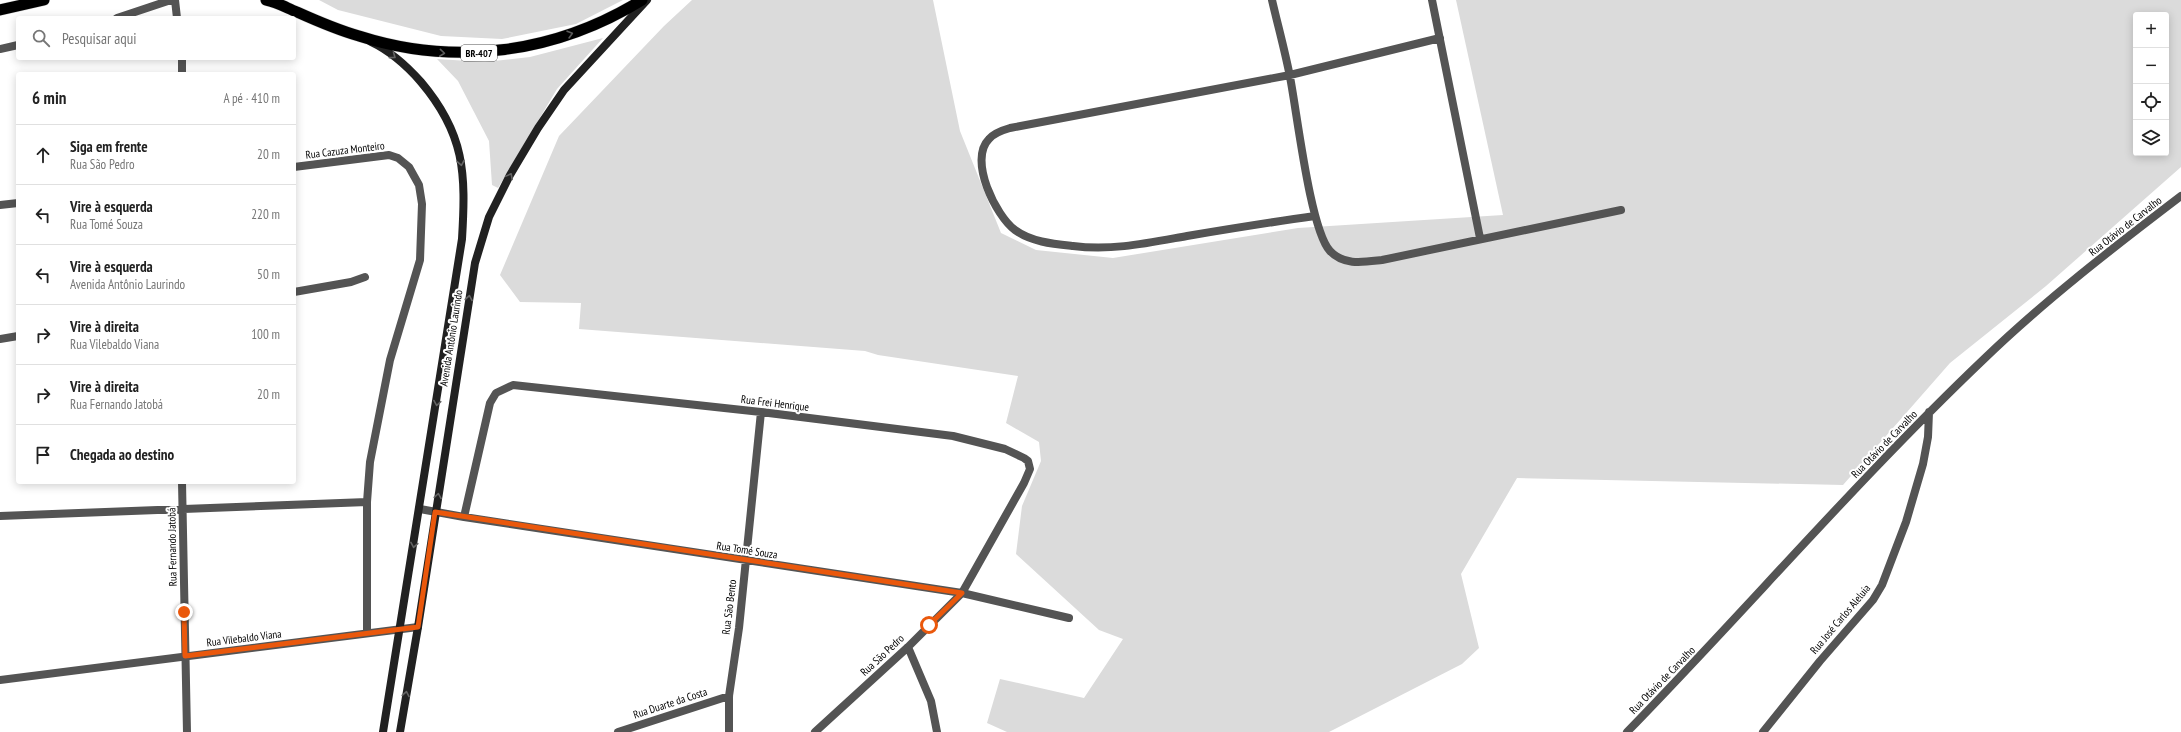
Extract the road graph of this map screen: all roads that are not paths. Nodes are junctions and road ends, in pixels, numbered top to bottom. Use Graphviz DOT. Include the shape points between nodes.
graph roads {
  1 [pos="44,0"];
  2 [pos="171,0"];
  3 [pos="175,0"];
  4 [pos="266,0"];
  5 [pos="285,0"];
  6 [pos="642,0"];
  7 [pos="647,0"];
  8 [pos="1272,0"];
  9 [pos="1432,0"];
  10 [pos="0,10"];
  11 [pos="123,16"];
  12 [pos="177,16"];
  13 [pos="310,18"];
  14 [pos="360,36"];
  15 [pos="1440,38"];
  16 [pos="16,45"];
  17 [pos="0,49"];
  18 [pos="182,60"];
  19 [pos="182,72"];
  20 [pos="1290,75"];
  21 [pos="296,167"];
  22 [pos="2181,196"];
  23 [pos="16,203"];
  24 [pos="0,205"];
  25 [pos="1621,210"];
  26 [pos="1315,216"];
  27 [pos="1480,238"];
  28 [pos="365,276"];
  29 [pos="296,292"];
  30 [pos="16,336"];
  31 [pos="0,339"];
  32 [pos="761,412"];
  33 [pos="1929,412"];
  34 [pos="182,484"];
  35 [pos="367,502"];
  36 [pos="182,509"];
  37 [pos="420,509"];
  38 [pos="435,512"];
  39 [pos="0,516"];
  40 [pos="464,518"];
  41 [pos="746,560"];
  42 [pos="962,593"];
  43 [pos="1069,618"];
  44 [pos="418,627"];
  45 [pos="400,628"];
  46 [pos="367,633"];
  47 [pos="908,647"];
  48 [pos="185,656"];
  49 [pos="0,680"];
  50 [pos="729,696"];
  51 [pos="187,732"];
  52 [pos="384,732"];
  53 [pos="400,732"];
  54 [pos="618,732"];
  55 [pos="729,732"];
  56 [pos="815,732"];
  57 [pos="938,732"];
  58 [pos="1627,732"];
  59 [pos="1763,732"];
  1 -- 10 [label="highway"];
  2 -- 11 [label="street"];
  3 -- 12 [label="street"];
  4 -- 13 [label="highway, BR-407"];
  5 -- 13 [label="highway, BR-407"];
  14 -- 6 [label="highway, BR-407, one-way" via="450,54 490,52 539,43 587,29"];
  38 -- 7 [label="main road, Avenida Antônio Laurindo, one-way" via="474,263 489,217 534,135 564,90"];
  8 -- 20 [label="street"];
  9 -- 15 [label="street"];
  13 -- 14 [label="highway, BR-407"];
  14 -- 37 [label="main road, Avenida Antônio Laurindo, one-way" via="409,68 438,102 450,124 462,166 462,239"];
  15 -- 20 [label="street"];
  15 -- 27 [label="street"];
  16 -- 17 [label="street"];
  18 -- 19 [label="street"];
  20 -- 26 [label="street"];
  20 -- 26 [label="street" via="1002,130 988,139 984,146 981,156 982,168 994,204 1003,218 1015,230 1053,244 1111,249"];
  21 -- 35 [label="street, Rua Cazuza Monteiro" via="389,155 409,166 419,185 422,204 420,260 390,360 370,462"];
  22 -- 33 [label="street, Rua Otávio de Carvalho" via="2074,281 1986,357"];
  23 -- 24 [label="street"];
  25 -- 27 [label="street"];
  26 -- 27 [label="street" via="1325,244 1343,260 1382,260"];
  28 -- 29 [label="street" via="350,282"];
  30 -- 31 [label="street"];
  32 -- 40 [label="street, Rua Frei Henrique" via="513,385 504,388 496,393 490,403"];
  32 -- 41 [label="street, Rua São Bento"];
  32 -- 42 [label="street, Rua Frei Henrique" via="953,436 1005,449 1028,461 1030,470 1024,483"];
  33 -- 58 [label="street, Rua Otávio de Carvalho"];
  33 -- 59 [label="street, Rua José Carlos Aleluia" via="1923,464 1906,522 1882,585 1873,600"];
  34 -- 36 [label="street, Rua Fernando Jatobá"];
  35 -- 36 [label="street"];
  35 -- 46 [label="street"];
  36 -- 39 [label="street"];
  36 -- 48 [label="street, Rua Fernando Jatobá"];
  37 -- 38 [label="street, Rua Tomé Souza"];
  37 -- 45 [label="main road, Avenida Antônio Laurindo, one-way"];
  38 -- 40 [label="street, Rua Tomé Souza"];
  38 -- 44 [label="main road, Avenida Antônio Laurindo"];
  40 -- 41 [label="street, Rua Tomé Souza"];
  41 -- 42 [label="street, Rua Tomé Souza"];
  41 -- 50 [label="street, Rua São Bento"];
  42 -- 43 [label="street, Rua Tomé Souza"];
  42 -- 47 [label="street, Rua São Pedro"];
  44 -- 45 [label="street, Rua Vilebaldo Viana"];
  53 -- 44 [label="main road, Avenida Antônio Laurindo, one-way"];
  45 -- 46 [label="street, Rua Vilebaldo Viana"];
  45 -- 52 [label="main road, Avenida Antônio Laurindo"];
  46 -- 48 [label="street, Rua Vilebaldo Viana"];
  47 -- 56 [label="street, Rua São Pedro"];
  47 -- 57 [label="street" via="931,701"];
  48 -- 49 [label="street, Rua Vilebaldo Viana"];
  48 -- 51 [label="street, Rua Fernando Jatobá"];
  50 -- 54 [label="street, Rua Duarte da Costa"];
  50 -- 55 [label="street, Rua São Bento"];
}
